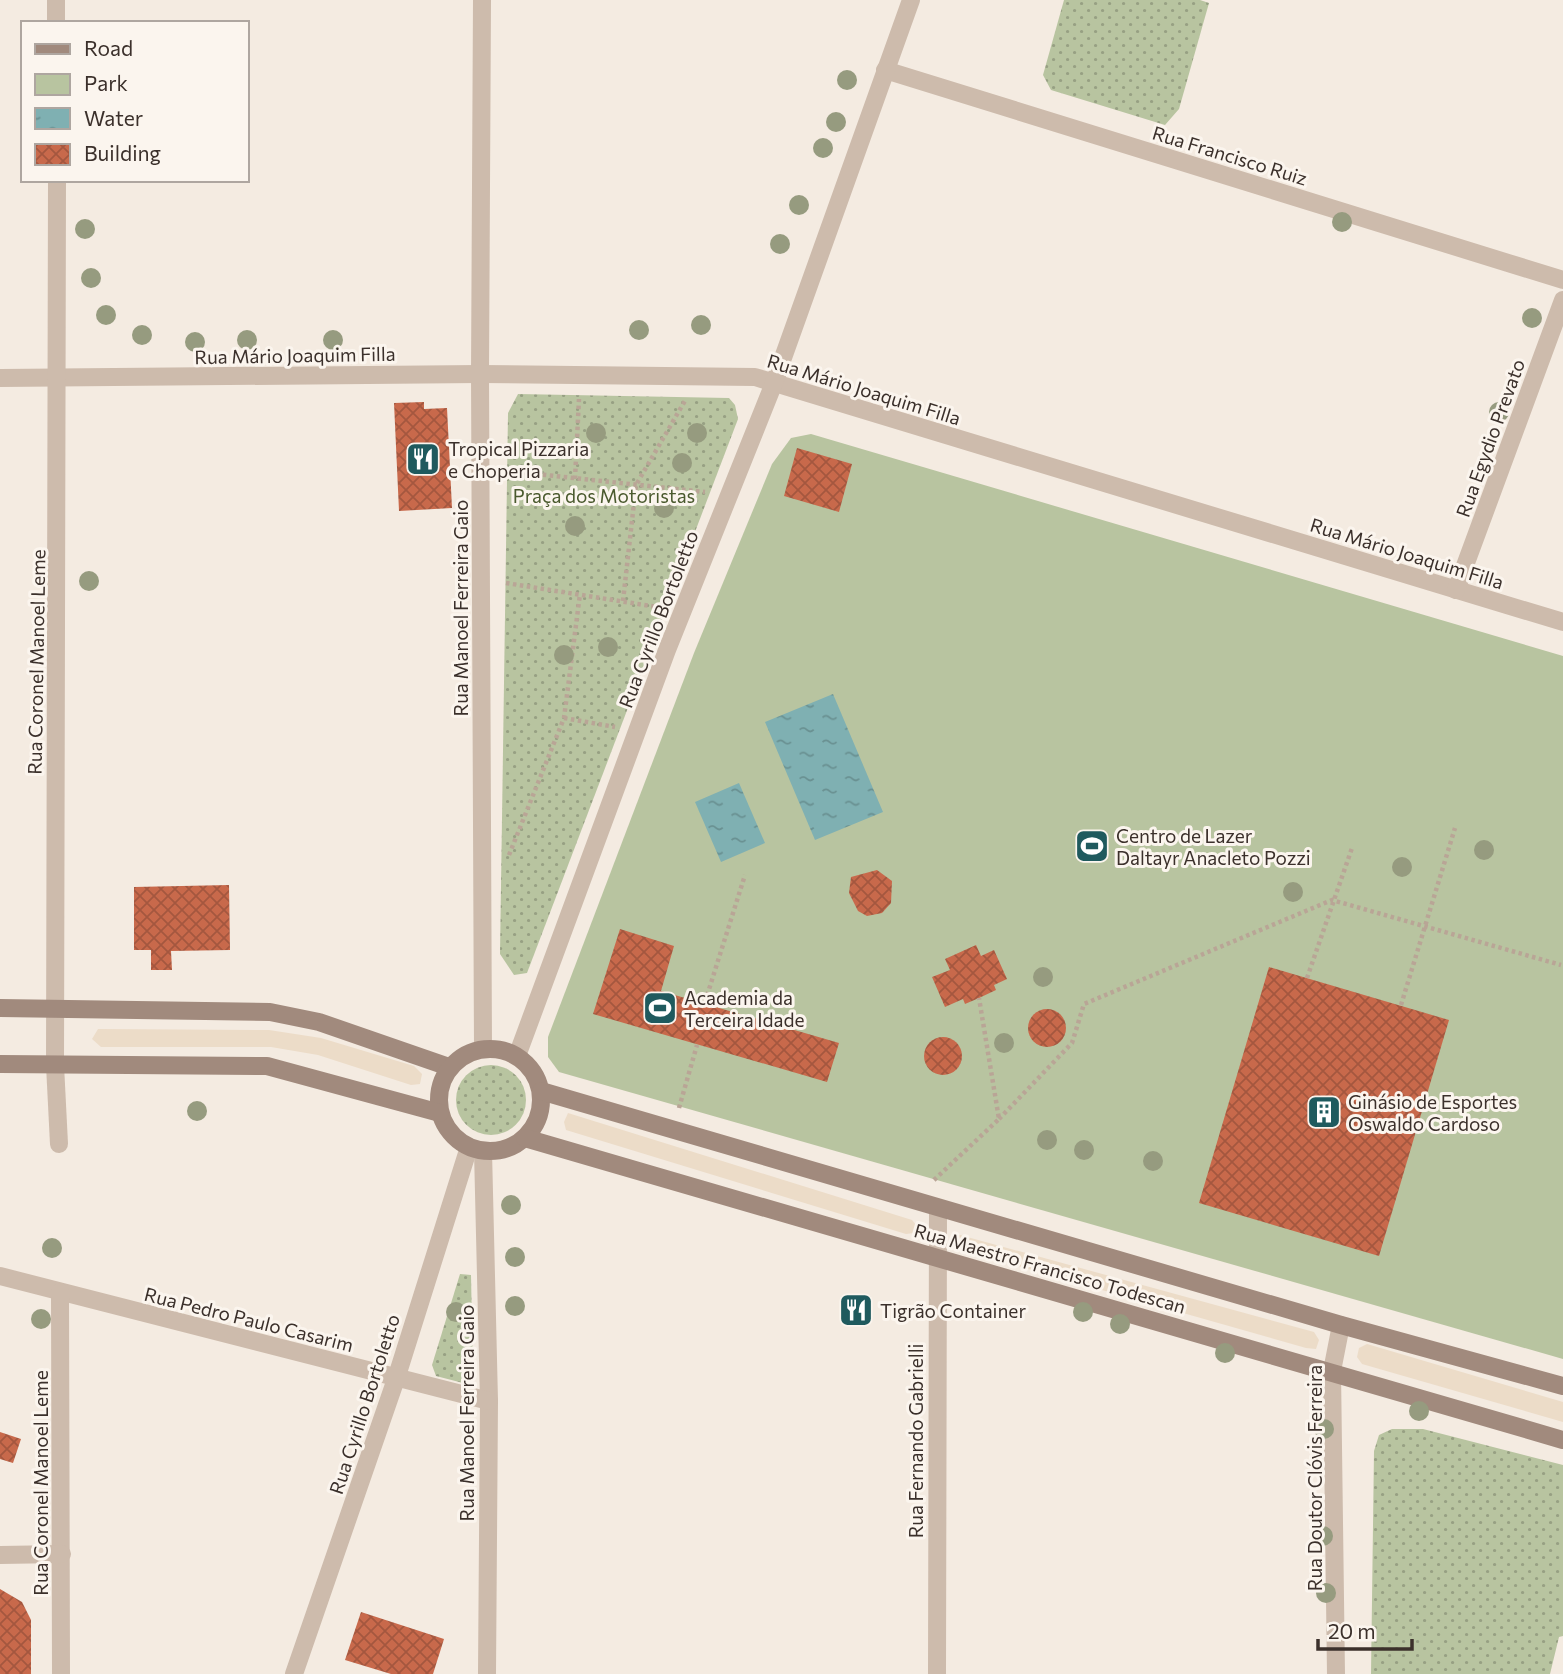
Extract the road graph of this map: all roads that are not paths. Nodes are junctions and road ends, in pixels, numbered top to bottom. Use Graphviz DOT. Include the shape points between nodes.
graph roads {
  1 [pos="56,0"];
  2 [pos="482,0"];
  3 [pos="911,0"];
  4 [pos="56,21"];
  5 [pos="885,70"];
  6 [pos="57,182"];
  7 [pos="1563,280"];
  8 [pos="1563,300"];
  9 [pos="480,374"];
  10 [pos="0,378"];
  11 [pos="59,378"];
  12 [pos="774,383"];
  13 [pos="1456,590"];
  14 [pos="1563,622"];
  15 [pos="0,1008"];
  16 [pos="53,1009"];
  17 [pos="483,1048"];
  18 [pos="517,1056"];
  19 [pos="0,1064"];
  20 [pos="55,1065"];
  21 [pos="450,1067"];
  22 [pos="541,1091"];
  23 [pos="440,1113"];
  24 [pos="525,1138"];
  25 [pos="59,1144"];
  26 [pos="476,1149"];
  27 [pos="937,1208"];
  28 [pos="936,1258"];
  29 [pos="0,1276"];
  30 [pos="60,1292"];
  31 [pos="1341,1325"];
  32 [pos="1332,1371"];
  33 [pos="396,1379"];
  34 [pos="1563,1386"];
  35 [pos="489,1401"];
  36 [pos="1563,1440"];
  37 [pos="62,1554"];
  38 [pos="0,1555"];
  39 [pos="61,1674"];
  40 [pos="294,1674"];
  41 [pos="487,1674"];
  42 [pos="937,1674"];
  43 [pos="1336,1674"];
  1 -- 4 [label="street"];
  2 -- 9 [label="street, Rua Manoel Ferreira Gaio"];
  3 -- 5 [label="street, Rua Cyrillo Bortoletto"];
  5 -- 7 [label="street, Rua Francisco Ruiz"];
  5 -- 12 [label="street, Rua Cyrillo Bortoletto"];
  6 -- 11 [label="street, Rua Coronel Manoel Leme"];
  8 -- 13 [label="street, Rua Egydio Prevato"];
  9 -- 11 [label="street, Rua Mário Joaquim Filla"];
  9 -- 12 [label="street, Rua Mário Joaquim Filla" via="755,377"];
  9 -- 17 [label="street, Rua Manoel Ferreira Gaio"];
  10 -- 11 [label="street, Rua Mário Joaquim Filla"];
  11 -- 16 [label="street, Rua Coronel Manoel Leme"];
  12 -- 13 [label="street, Rua Mário Joaquim Filla"];
  12 -- 18 [label="street, Rua Cyrillo Bortoletto" via="667,650"];
  13 -- 14 [label="street, Rua Mário Joaquim Filla"];
  15 -- 16 [label="main road"];
  16 -- 20 [label="street, Rua Coronel Manoel Leme"];
  16 -- 21 [label="main road" via="270,1012 319,1022"];
  17 -- 18 [label="main road"];
  17 -- 21 [label="main road"];
  18 -- 22 [label="main road" via="528,1064"];
  19 -- 20 [label="main road"];
  20 -- 23 [label="main road" via="267,1066"];
  20 -- 25 [label="street, Rua Coronel Manoel Leme"];
  21 -- 23 [label="main road" via="438,1097"];
  22 -- 24 [label="main road" via="539,1116"];
  22 -- 27 [label="main road, Rua Maestro Francisco Todescan"];
  23 -- 26 [label="main road" via="446,1128"];
  24 -- 26 [label="main road" via="498,1151"];
  24 -- 28 [label="main road, Rua Maestro Francisco Todescan"];
  26 -- 33 [label="street, Rua Cyrillo Bortoletto"];
  26 -- 35 [label="street, Rua Manoel Ferreira Gaio"];
  27 -- 28 [label="street, Rua Fernando Gabrielli"];
  27 -- 31 [label="main road, Rua Maestro Francisco Todescan"];
  28 -- 32 [label="main road, Rua Maestro Francisco Todescan"];
  28 -- 42 [label="street, Rua Fernando Gabrielli"];
  29 -- 30 [label="street, Rua Pedro Paulo Casarim"];
  30 -- 33 [label="street, Rua Pedro Paulo Casarim"];
  30 -- 37 [label="street, Rua Coronel Manoel Leme"];
  31 -- 32 [label="street, Rua Doutor Clóvis Ferreira"];
  31 -- 34 [label="main road, Rua Maestro Francisco Todescan"];
  32 -- 36 [label="main road, Rua Maestro Francisco Todescan"];
  32 -- 43 [label="street, Rua Doutor Clóvis Ferreira"];
  33 -- 35 [label="street, Rua Pedro Paulo Casarim"];
  33 -- 40 [label="street, Rua Cyrillo Bortoletto"];
  35 -- 41 [label="street, Rua Manoel Ferreira Gaio"];
  37 -- 38 [label="street"];
  37 -- 39 [label="street, Rua Coronel Manoel Leme"];
}
